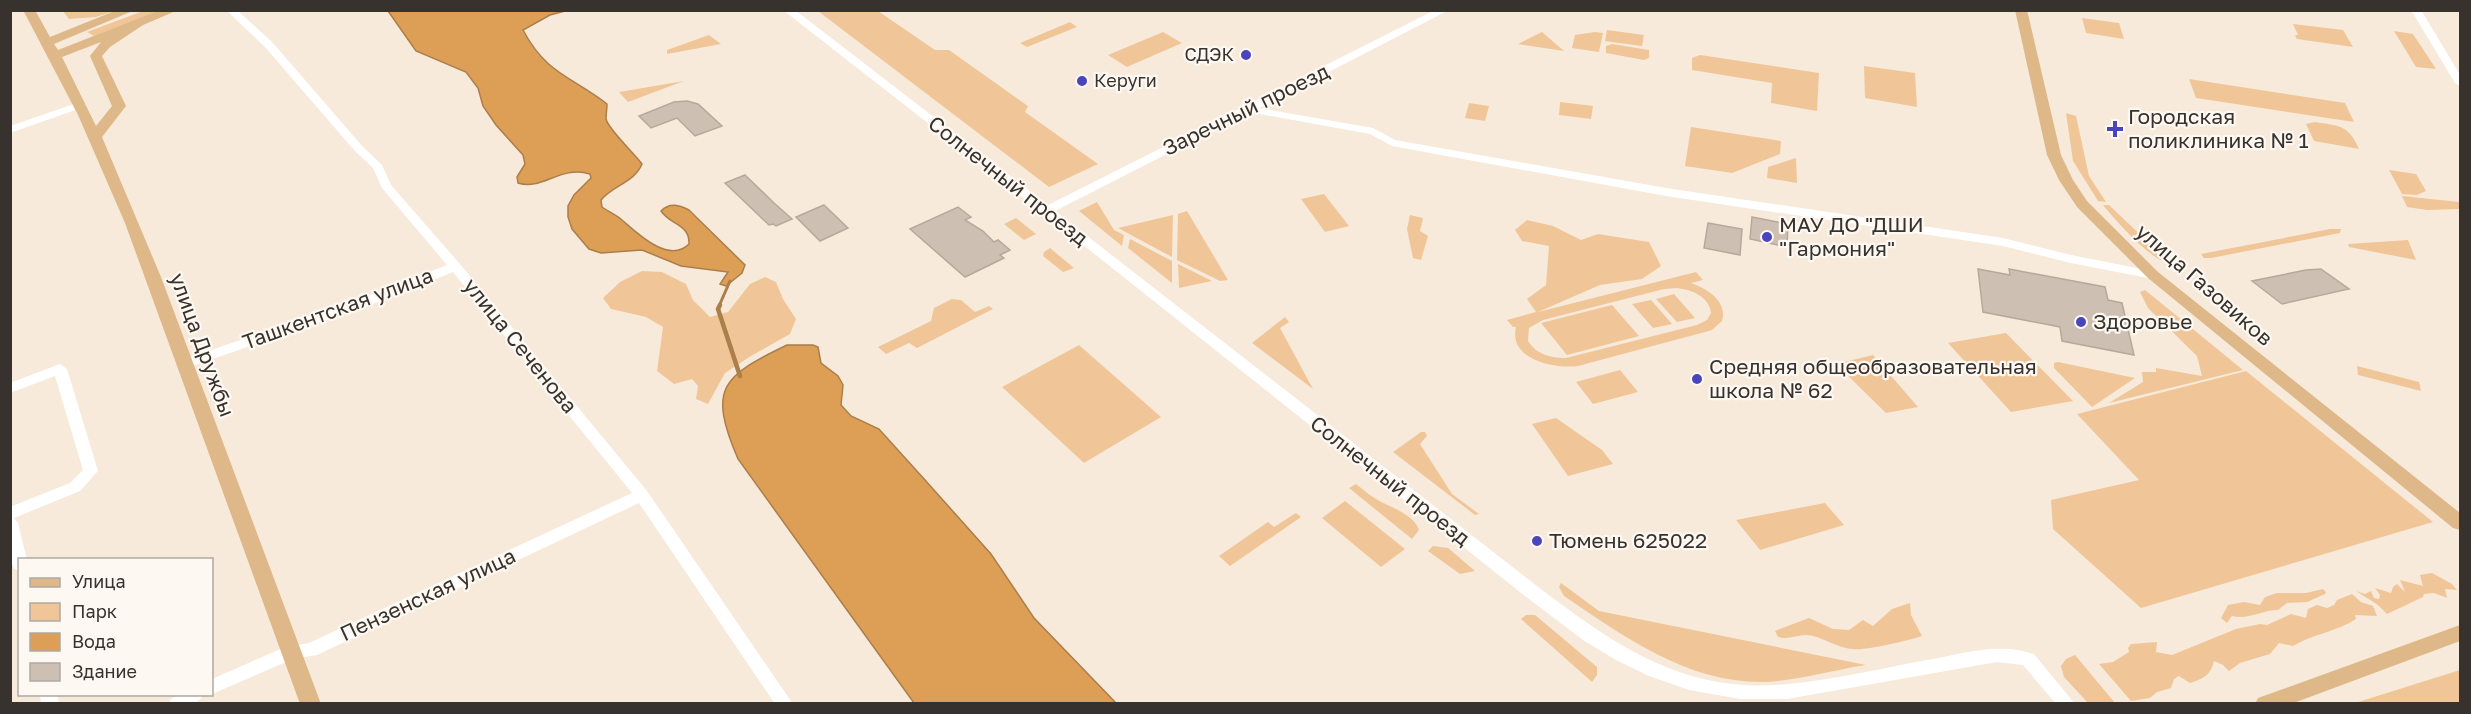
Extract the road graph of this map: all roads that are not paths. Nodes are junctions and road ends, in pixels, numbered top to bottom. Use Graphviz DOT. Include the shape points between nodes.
graph roads {
  1 [pos="29,10"];
  2 [pos="129,10"];
  3 [pos="172,10"];
  4 [pos="231,10"];
  5 [pos="788,10"];
  6 [pos="1444,10"];
  7 [pos="2021,10"];
  8 [pos="2416,10"];
  9 [pos="138,24"];
  10 [pos="48,42"];
  11 [pos="56,55"];
  12 [pos="2460,83"];
  13 [pos="80,105"];
  14 [pos="1248,109"];
  15 [pos="10,130"];
  16 [pos="96,135"];
  17 [pos="1047,210"];
  18 [pos="455,266"];
  19 [pos="2153,274"];
  20 [pos="187,363"];
  21 [pos="10,388"];
  22 [pos="642,495"];
  23 [pos="10,514"];
  24 [pos="10,523"];
  25 [pos="2460,523"];
  26 [pos="19,558"];
  27 [pos="2460,633"];
  28 [pos="291,652"];
  29 [pos="213,687"];
  30 [pos="192,696"];
  31 [pos="177,704"];
  32 [pos="311,704"];
  33 [pos="786,704"];
  34 [pos="2067,704"];
  35 [pos="2265,704"];
  1 -- 10 [label="main road, улица Дружбы"];
  2 -- 10 [label="main road"];
  3 -- 9 [label="main road"];
  4 -- 18 [label="street, улица Сеченова" via="270,45 378,167 386,186"];
  5 -- 17 [label="street, Солнечный проезд"];
  6 -- 14 [label="street, Заречный проезд"];
  7 -- 19 [label="main road, улица Газовиков" via="2054,155 2066,180 2082,204"];
  8 -- 12 [label="street"];
  9 -- 11 [label="main road"];
  9 -- 16 [label="main road" via="106,44 96,56 119,106"];
  10 -- 11 [label="main road, улица Дружбы"];
  11 -- 13 [label="main road, улица Дружбы"];
  13 -- 15 [label="street"];
  13 -- 16 [label="main road, улица Дружбы"];
  14 -- 17 [label="street, Заречный проезд"];
  14 -- 19 [label="street" via="1373,131 1392,143 1666,192 2003,242"];
  16 -- 20 [label="main road, улица Дружбы"];
  17 -- 34 [label="street, Солнечный проезд" via="1564,616 1622,655 1654,671 1689,683 1740,692 1787,692 1997,655 2028,659"];
  18 -- 20 [label="street, Ташкентская улица" via="368,301"];
  18 -- 22 [label="street, улица Сеченова"];
  19 -- 25 [label="main road, улица Газовиков"];
  20 -- 28 [label="main road, улица Дружбы"];
  21 -- 23 [label="street" via="60,369 91,471 75,486"];
  22 -- 28 [label="street, Пензенская улица" via="311,650"];
  22 -- 33 [label="street, улица Сеченова"];
  24 -- 26 [label="street"];
  27 -- 35 [label="main road"];
  28 -- 29 [label="street, Пензенская улица"];
  28 -- 32 [label="main road, улица Дружбы"];
  30 -- 31 [label="street"];
}
